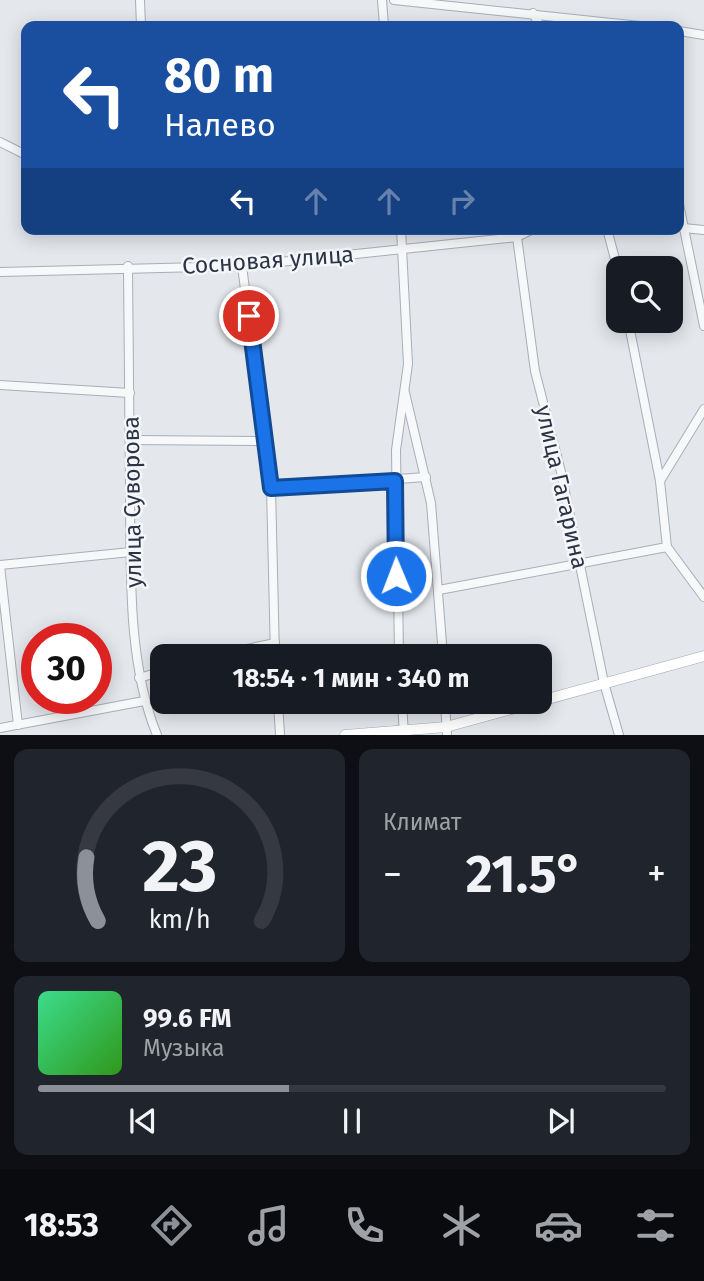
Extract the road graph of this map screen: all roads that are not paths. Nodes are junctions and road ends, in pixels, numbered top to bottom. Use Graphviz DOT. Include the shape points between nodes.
graph roads {
  1 [pos="140,0"];
  2 [pos="382,0"];
  3 [pos="394,0"];
  4 [pos="533,13"];
  5 [pos="141,21"];
  6 [pos="384,21"];
  7 [pos="537,21"];
  8 [pos="599,21"];
  9 [pos="684,32"];
  10 [pos="704,35"];
  11 [pos="0,142"];
  12 [pos="21,152"];
  13 [pos="684,228"];
  14 [pos="704,230"];
  15 [pos="401,235"];
  16 [pos="521,235"];
  17 [pos="609,235"];
  18 [pos="684,235"];
  19 [pos="517,237"];
  20 [pos="402,250"];
  21 [pos="614,256"];
  22 [pos="128,266"];
  23 [pos="242,266"];
  24 [pos="0,272"];
  25 [pos="704,326"];
  26 [pos="631,333"];
  27 [pos="0,385"];
  28 [pos="130,393"];
  29 [pos="405,393"];
  30 [pos="703,414"];
  31 [pos="130,440"];
  32 [pos="265,441"];
  33 [pos="426,477"];
  34 [pos="395,481"];
  35 [pos="660,481"];
  36 [pos="271,488"];
  37 [pos="667,547"];
  38 [pos="131,552"];
  39 [pos="581,564"];
  40 [pos="0,566"];
  41 [pos="439,590"];
  42 [pos="704,597"];
  43 [pos="275,643"];
  44 [pos="270,644"];
  45 [pos="399,644"];
  46 [pos="442,644"];
  47 [pos="704,656"];
  48 [pos="150,675"];
  49 [pos="139,678"];
  50 [pos="604,683"];
  51 [pos="144,701"];
  52 [pos="278,714"];
  53 [pos="403,714"];
  54 [pos="18,725"];
  55 [pos="0,728"];
  56 [pos="447,731"];
  57 [pos="404,732"];
  58 [pos="157,735"];
  59 [pos="279,735"];
  60 [pos="345,735"];
  61 [pos="619,735"];
  1 -- 5 [label="street"];
  2 -- 6 [label="street"];
  3 -- 4 [label="street"];
  4 -- 7 [label="street"];
  4 -- 8 [label="street"];
  9 -- 10 [label="street"];
  11 -- 12 [label="street"];
  13 -- 14 [label="street"];
  15 -- 20 [label="street"];
  16 -- 19 [label="street, Сосновая улица"];
  17 -- 21 [label="street"];
  18 -- 25 [label="street"];
  19 -- 20 [label="street, Сосновая улица"];
  19 -- 39 [label="street, улица Гагарина" via="535,371"];
  20 -- 23 [label="street, Сосновая улица"];
  20 -- 29 [label="street" via="408,364"];
  22 -- 23 [label="street, Сосновая улица"];
  22 -- 24 [label="street, Сосновая улица"];
  22 -- 28 [label="street, улица Суворова"];
  23 -- 32 [label="street"];
  26 -- 35 [label="street"];
  27 -- 28 [label="street"];
  28 -- 31 [label="street, улица Суворова"];
  29 -- 33 [label="street"];
  29 -- 34 [label="street" via="397,425"];
  30 -- 35 [label="street"];
  31 -- 32 [label="street"];
  31 -- 38 [label="street, улица Суворова"];
  32 -- 36 [label="street"];
  33 -- 34 [label="street"];
  33 -- 41 [label="street"];
  34 -- 36 [label="street"];
  34 -- 45 [label="street"];
  35 -- 37 [label="street"];
  36 -- 43 [label="street"];
  37 -- 39 [label="street"];
  37 -- 42 [label="street"];
  38 -- 40 [label="street"];
  38 -- 49 [label="street, улица Суворова"];
  39 -- 41 [label="street"];
  39 -- 50 [label="street, улица Гагарина"];
  40 -- 54 [label="street"];
  41 -- 46 [label="street"];
  43 -- 44 [label="street"];
  47 -- 50 [label="main road"];
  48 -- 49 [label="street"];
  49 -- 51 [label="street, улица Суворова"];
  50 -- 56 [label="main road"];
  50 -- 61 [label="street, улица Гагарина"];
  51 -- 54 [label="street"];
  51 -- 58 [label="street, улица Суворова"];
  52 -- 59 [label="street"];
  53 -- 57 [label="street"];
  54 -- 55 [label="street"];
  56 -- 57 [label="main road"];
  57 -- 60 [label="main road"];
}
